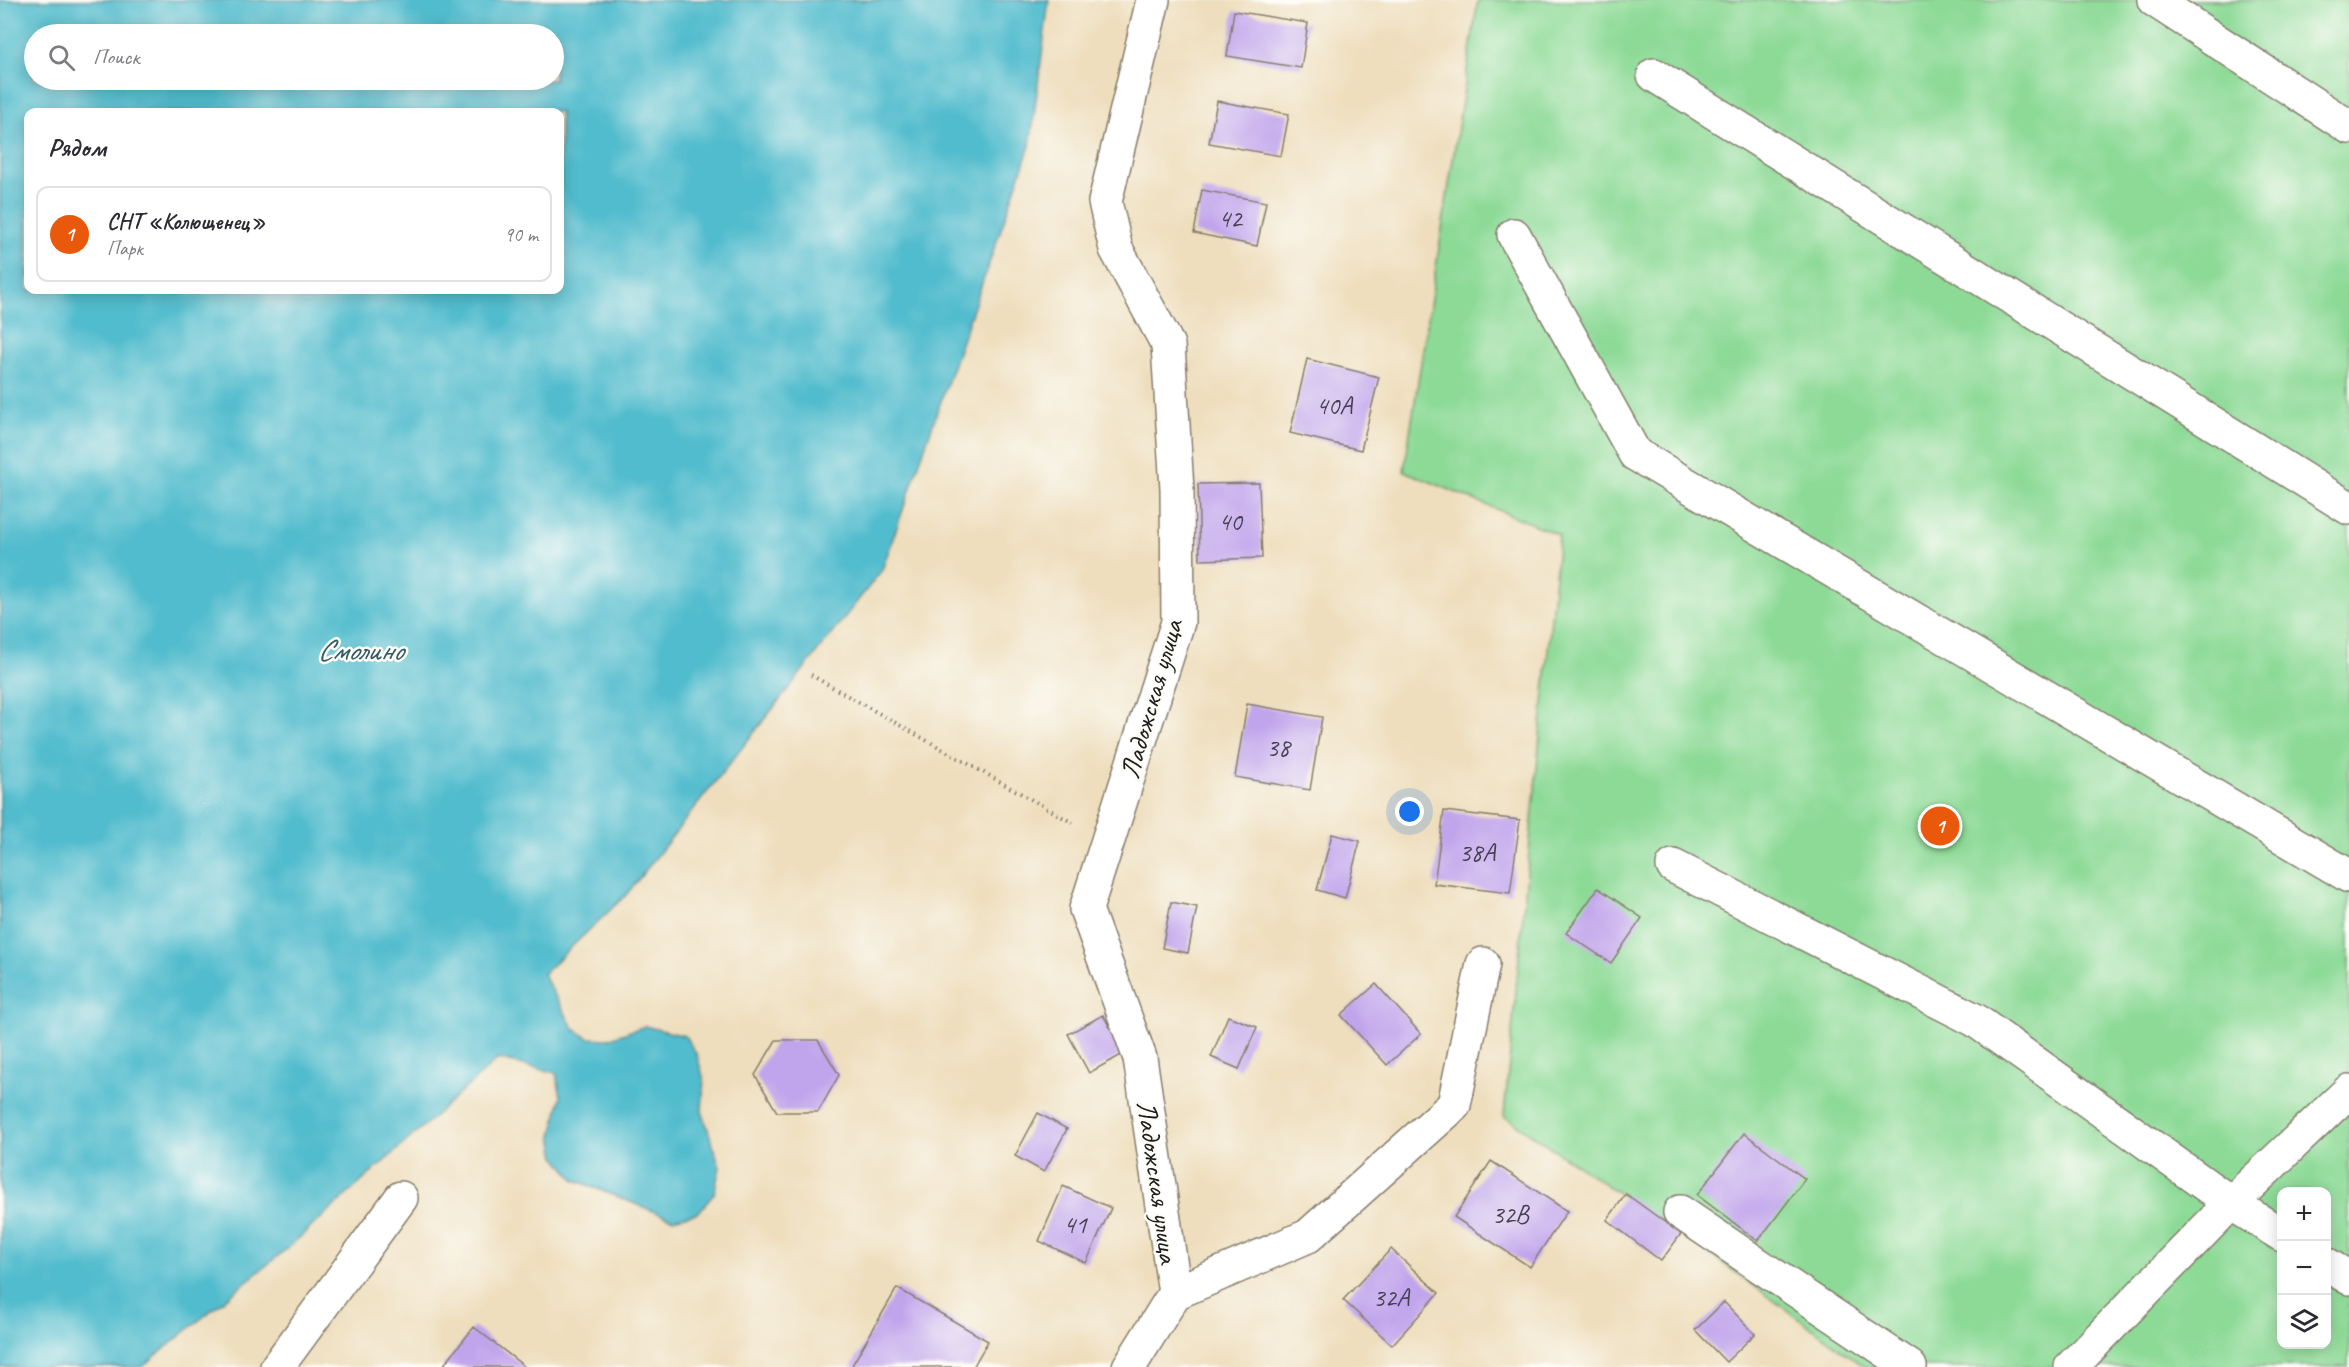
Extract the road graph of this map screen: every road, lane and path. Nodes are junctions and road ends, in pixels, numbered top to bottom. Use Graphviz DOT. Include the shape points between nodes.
graph roads {
  1 [pos="1153,0"];
  2 [pos="2154,0"];
  3 [pos="1654,75"];
  4 [pos="2349,127"];
  5 [pos="1514,235"];
  6 [pos="2349,508"];
  7 [pos="811,675"];
  8 [pos="1108,843"];
  9 [pos="1673,866"];
  10 [pos="2349,876"];
  11 [pos="1483,964"];
  12 [pos="2349,1091"];
  13 [pos="401,1198"];
  14 [pos="2231,1203"];
  15 [pos="1680,1212"];
  16 [pos="2277,1232"];
  17 [pos="2331,1267"];
  18 [pos="2349,1278"];
  19 [pos="1174,1293"];
  20 [pos="277,1367"];
  21 [pos="1129,1367"];
  22 [pos="1910,1367"];
  23 [pos="2071,1367"];
  1 -- 8 [label="street, Ладожская улица" via="1105,202 1116,249 1168,345 1177,489 1178,622"];
  2 -- 4 [label="street"];
  3 -- 6 [label="street"];
  5 -- 10 [label="street" via="1635,454"];
  7 -- 8 [label="path"];
  8 -- 19 [label="street, Ладожская улица" via="1086,909 1140,1058"];
  9 -- 14 [label="street" via="1975,1020"];
  11 -- 19 [label="street, Ладожская улица" via="1454,1105 1308,1236"];
  12 -- 14 [label="street"];
  13 -- 20 [label="street"];
  14 -- 16 [label="street"];
  14 -- 23 [label="street"];
  15 -- 22 [label="street"];
  17 -- 18 [label="street"];
  19 -- 21 [label="street, Ладожская улица"];
}
